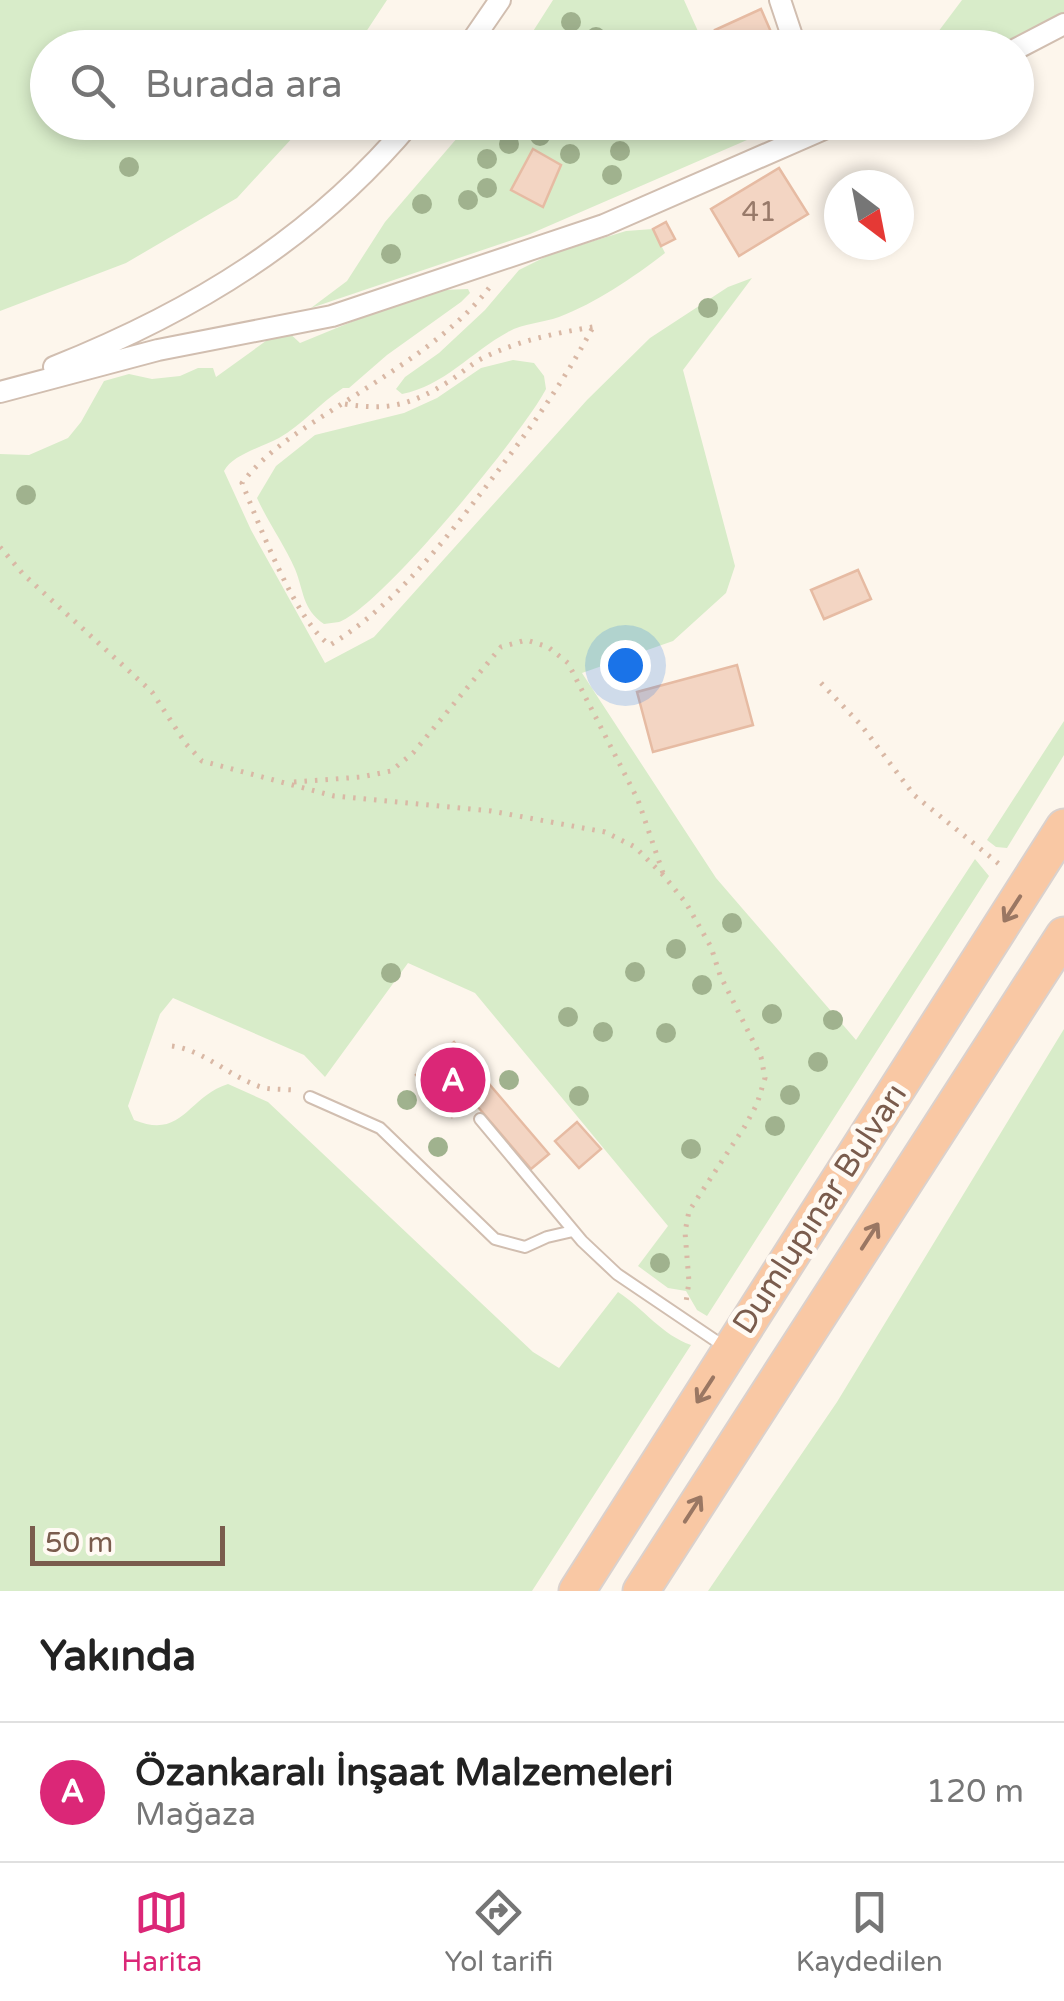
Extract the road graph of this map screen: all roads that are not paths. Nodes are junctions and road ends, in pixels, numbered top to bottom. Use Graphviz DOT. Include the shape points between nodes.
graph roads {
  1 [pos="500,0"];
  2 [pos="780,0"];
  3 [pos="1064,24"];
  4 [pos="480,30"];
  5 [pos="790,30"];
  6 [pos="1034,39"];
  7 [pos="396,140"];
  8 [pos="794,140"];
  9 [pos="0,390"];
  10 [pos="1064,827"];
  11 [pos="1064,935"];
  12 [pos="310,1097"];
  13 [pos="480,1120"];
  14 [pos="574,1231"];
  15 [pos="730,1350"];
  16 [pos="577,1591"];
  17 [pos="640,1591"];
  1 -- 4 [label="street"];
  2 -- 5 [label="street"];
  3 -- 6 [label="street"];
  7 -- 9 [label="street" via="272,254 146,327"];
  8 -- 9 [label="street" via="604,225 332,316"];
  10 -- 15 [label="highway, Dumlupınar Bulvarı, one-way"];
  17 -- 11 [label="highway, Dumlupınar Bulvarı, one-way"];
  12 -- 14 [label="lane" via="380,1128 495,1239 525,1247"];
  13 -- 14 [label="lane"];
  14 -- 15 [label="lane" via="617,1274"];
  15 -- 16 [label="highway, Dumlupınar Bulvarı, one-way"];
}
